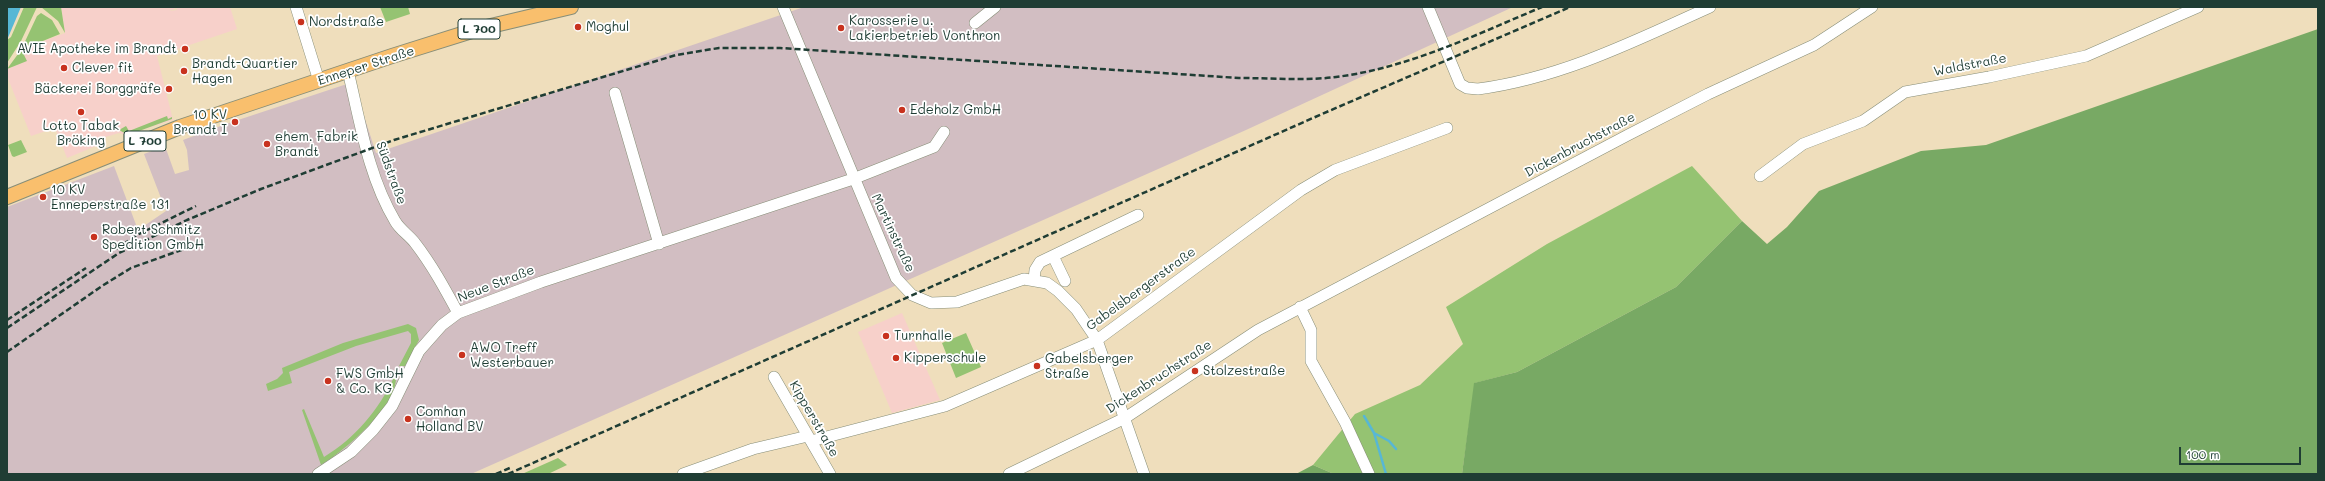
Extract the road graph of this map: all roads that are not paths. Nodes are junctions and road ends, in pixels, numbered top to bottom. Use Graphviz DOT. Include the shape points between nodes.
graph roads {
  1 [pos="296,7"];
  2 [pos="571,7"];
  3 [pos="783,7"];
  4 [pos="995,7"];
  5 [pos="1428,7"];
  6 [pos="1710,7"];
  7 [pos="1872,7"];
  8 [pos="2198,7"];
  9 [pos="975,23"];
  10 [pos="348,71"];
  11 [pos="319,81"];
  12 [pos="615,93"];
  13 [pos="1446,128"];
  14 [pos="944,132"];
  15 [pos="1760,176"];
  16 [pos="853,179"];
  17 [pos="7,196"];
  18 [pos="1138,215"];
  19 [pos="659,244"];
  20 [pos="1053,256"];
  21 [pos="1034,280"];
  22 [pos="1065,281"];
  23 [pos="1300,307"];
  24 [pos="458,313"];
  25 [pos="1097,340"];
  26 [pos="774,377"];
  27 [pos="1126,418"];
  28 [pos="809,438"];
  29 [pos="318,474"];
  30 [pos="683,474"];
  31 [pos="830,474"];
  32 [pos="1008,474"];
  33 [pos="1144,474"];
  34 [pos="1369,474"];
  1 -- 11 [label="street"];
  2 -- 10 [label="main road, Enneper Straße / L 700" via="464,33"];
  3 -- 16 [label="street, Martinstraße"];
  4 -- 9 [label="street"];
  5 -- 6 [label="street" via="1460,84 1478,89 1546,75 1593,59"];
  7 -- 23 [label="street, Dickenbruchstraße" via="1814,45 1694,101"];
  8 -- 15 [label="street, Waldstraße" via="2086,56 1905,92 1863,121 1803,144"];
  10 -- 11 [label="main road, Enneper Straße / L 700"];
  10 -- 24 [label="street, Südstraße" via="365,143 386,204 396,223 414,241 436,272"];
  11 -- 17 [label="main road, Enneper Straße / L 700" via="180,127"];
  12 -- 19 [label="street"];
  13 -- 25 [label="street, Gabelsbergerstraße" via="1335,170 1301,190"];
  14 -- 16 [label="street" via="934,147"];
  16 -- 19 [label="street, Neue Straße"];
  16 -- 21 [label="street, Martinstraße" via="896,278 912,295 930,303 957,302 1024,279"];
  18 -- 20 [label="street"];
  19 -- 24 [label="street, Neue Straße" via="541,282"];
  20 -- 21 [label="street" via="1040,262 1035,270"];
  20 -- 22 [label="street"];
  21 -- 25 [label="street, Martinstraße" via="1046,283 1058,291 1076,309"];
  23 -- 27 [label="street, Dickenbruchstraße" via="1245,338"];
  23 -- 34 [label="street" via="1311,330 1311,361 1345,422"];
  24 -- 29 [label="street, Neue Straße" via="442,325 419,351 392,406 373,430 351,452"];
  25 -- 27 [label="street"];
  25 -- 28 [label="street, Gabelsbergerstraße" via="945,406"];
  26 -- 28 [label="street, Kipperstraße"];
  27 -- 32 [label="street, Dickenbruchstraße"];
  27 -- 33 [label="street"];
  28 -- 30 [label="street, Gabelsbergerstraße" via="753,449"];
  28 -- 31 [label="street, Kipperstraße"];
}
